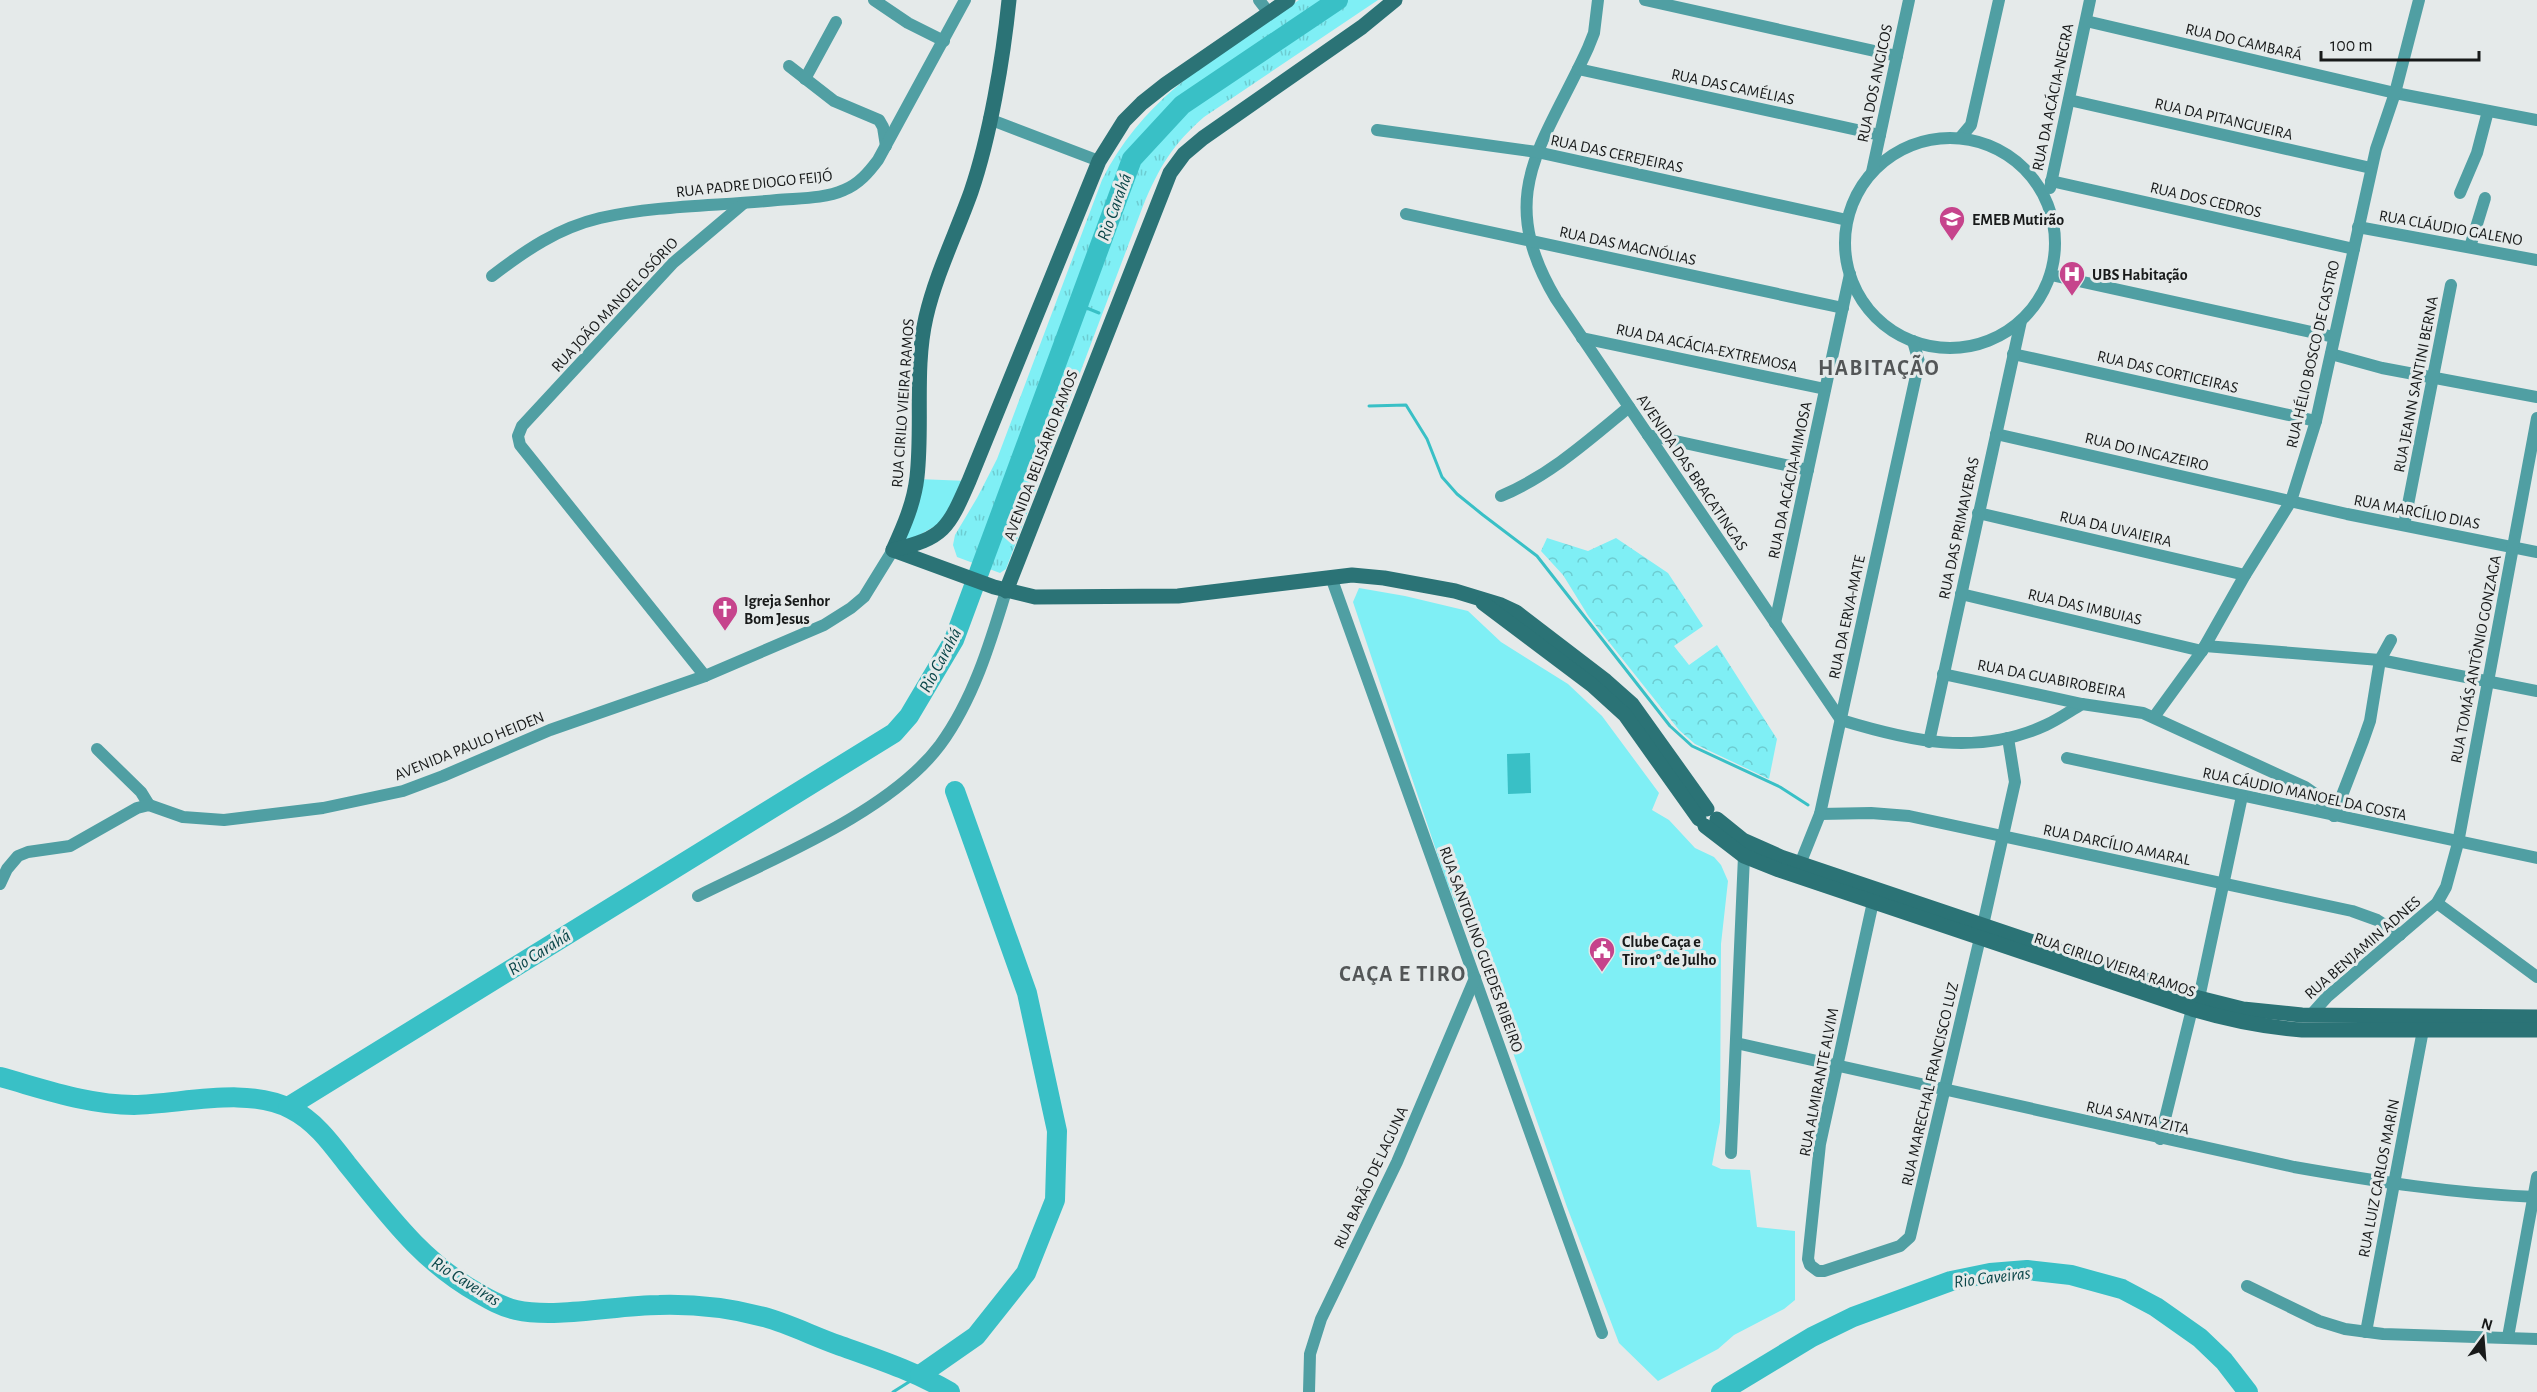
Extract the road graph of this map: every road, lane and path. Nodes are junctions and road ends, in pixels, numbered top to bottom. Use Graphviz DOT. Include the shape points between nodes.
graph roads {
  1 [pos="874,0"];
  2 [pos="965,0"];
  3 [pos="1009,0"];
  4 [pos="1259,0"];
  5 [pos="1288,0"];
  6 [pos="1395,0"];
  7 [pos="1598,0"];
  8 [pos="1645,0"];
  9 [pos="1909,0"];
  10 [pos="1999,0"];
  11 [pos="2090,0"];
  12 [pos="2419,0"];
  13 [pos="1269,13"];
  14 [pos="2086,21"];
  15 [pos="836,22"];
  16 [pos="944,41"];
  17 [pos="1897,56"];
  18 [pos="789,66"];
  19 [pos="1578,69"];
  20 [pos="805,79"];
  21 [pos="2395,93"];
  22 [pos="2069,100"];
  23 [pos="2488,111"];
  24 [pos="989,119"];
  25 [pos="2537,120"];
  26 [pos="1971,125"];
  27 [pos="1377,130"];
  28 [pos="1880,135"];
  29 [pos="1960,138"];
  30 [pos="1977,142"];
  31 [pos="886,146"];
  32 [pos="1537,152"];
  33 [pos="1099,162"];
  34 [pos="2371,168"];
  35 [pos="1872,172"];
  36 [pos="2051,181"];
  37 [pos="2460,194"];
  38 [pos="2485,198"];
  39 [pos="2047,201"];
  40 [pos="744,203"];
  41 [pos="1406,214"];
  42 [pos="1847,220"];
  43 [pos="2358,227"];
  44 [pos="1530,241"];
  45 [pos="2470,247"];
  46 [pos="2354,249"];
  47 [pos="2537,260"];
  48 [pos="1850,274"];
  49 [pos="2051,275"];
  50 [pos="492,276"];
  51 [pos="2451,285"];
  52 [pos="1842,308"];
  53 [pos="2021,321"];
  54 [pos="2334,337"];
  55 [pos="1582,338"];
  56 [pos="1913,341"];
  57 [pos="1934,346"];
  58 [pos="2013,354"];
  59 [pos="2331,354"];
  60 [pos="1919,362"];
  61 [pos="2433,378"];
  62 [pos="1825,389"];
  63 [pos="2537,397"];
  64 [pos="1629,407"];
  65 [pos="2537,418"];
  66 [pos="2316,422"];
  67 [pos="1996,434"];
  68 [pos="1648,435"];
  69 [pos="1808,470"];
  70 [pos="1501,496"];
  71 [pos="2291,501"];
  72 [pos="1978,513"];
  73 [pos="2404,525"];
  74 [pos="2513,547"];
  75 [pos="893,550"];
  76 [pos="2537,552"];
  77 [pos="2245,575"];
  78 [pos="1331,577"];
  79 [pos="1000,589"];
  80 [pos="1961,594"];
  81 [pos="1775,623"];
  82 [pos="2391,640"];
  83 [pos="2203,648"];
  84 [pos="2380,660"];
  85 [pos="1943,674"];
  86 [pos="705,676"];
  87 [pos="2488,682"];
  88 [pos="2537,691"];
  89 [pos="2082,704"];
  90 [pos="2154,717"];
  91 [pos="1841,720"];
  92 [pos="2008,738"];
  93 [pos="1929,742"];
  94 [pos="96,749"];
  95 [pos="2067,758"];
  96 [pos="2242,796"];
  97 [pos="149,805"];
  98 [pos="1820,814"];
  99 [pos="2334,816"];
  100 [pos="1707,818"];
  101 [pos="2003,836"];
  102 [pos="2458,843"];
  103 [pos="1744,856"];
  104 [pos="2537,858"];
  105 [pos="1798,870"];
  106 [pos="2224,883"];
  107 [pos="0,884"];
  108 [pos="698,896"];
  109 [pos="1873,902"];
  110 [pos="2437,903"];
  111 [pos="1981,931"];
  112 [pos="2400,935"];
  113 [pos="2537,977"];
  114 [pos="1475,978"];
  115 [pos="2196,1004"];
  116 [pos="2310,1016"];
  117 [pos="2537,1017"];
  118 [pos="2423,1030"];
  119 [pos="2537,1030"];
  120 [pos="1736,1043"];
  121 [pos="1837,1066"];
  122 [pos="1945,1090"];
  123 [pos="2160,1139"];
  124 [pos="1731,1153"];
  125 [pos="2537,1177"];
  126 [pos="2394,1184"];
  127 [pos="2535,1197"];
  128 [pos="1910,1237"];
  129 [pos="2247,1286"];
  130 [pos="2366,1332"];
  131 [pos="1602,1333"];
  132 [pos="2508,1337"];
  133 [pos="2537,1339"];
  134 [pos="1309,1392"];
  1 -- 16 [label="street"];
  2 -- 16 [label="street, RUA PADRE DIOGO FEIJÓ"];
  3 -- 24 [label="main road, RUA CIRILO VIEIRA RAMOS"];
  4 -- 13 [label="street"];
  5 -- 13 [label="main road"];
  6 -- 79 [label="main road, AVENIDA BELISÁRIO RAMOS" via="1203,138 1184,153 1170,173"];
  7 -- 19 [label="street, AVENIDA DAS BRACATINGAS" via="1594,33"];
  8 -- 17 [label="street"];
  9 -- 17 [label="street, RUA DOS ANGICOS"];
  10 -- 26 [label="street"];
  11 -- 14 [label="street, RUA DA ACÁCIA-NEGRA"];
  12 -- 21 [label="street, RUA HÉLIO BOSCO DE CASTRO"];
  13 -- 33 [label="main road" via="1142,103 1124,121"];
  14 -- 21 [label="street, RUA DO CAMBARÁ"];
  14 -- 22 [label="street, RUA DA ACÁCIA-NEGRA"];
  15 -- 20 [label="street"];
  16 -- 31 [label="street, RUA PADRE DIOGO FEIJÓ"];
  17 -- 28 [label="street, RUA DOS ANGICOS"];
  18 -- 20 [label="street"];
  19 -- 28 [label="street, RUA DAS CAMÉLIAS"];
  19 -- 32 [label="street, AVENIDA DAS BRACATINGAS"];
  20 -- 31 [label="street" via="834,101 879,120"];
  21 -- 23 [label="street, RUA DO CAMBARÁ"];
  21 -- 34 [label="street, RUA HÉLIO BOSCO DE CASTRO"];
  22 -- 34 [label="street, RUA DA PITANGUEIRA"];
  22 -- 36 [label="street, RUA DA ACÁCIA-NEGRA"];
  23 -- 25 [label="street, RUA DO CAMBARÁ"];
  23 -- 37 [label="street" via="2477,153"];
  24 -- 33 [label="street"];
  24 -- 75 [label="main road, RUA CIRILO VIEIRA RAMOS" via="976,177 926,319 917,479 906,522"];
  26 -- 29 [label="street"];
  26 -- 30 [label="street"];
  27 -- 32 [label="street, RUA DAS CEREJEIRAS"];
  28 -- 35 [label="street, RUA DOS ANGICOS"];
  29 -- 30 [label="street"];
  29 -- 35 [label="street" via="1940,138 1912,146 1886,159"];
  30 -- 39 [label="street" via="1995,148 2026,170"];
  31 -- 40 [label="street, RUA PADRE DIOGO FEIJÓ" via="869,172 846,190 831,195"];
  32 -- 42 [label="street, RUA DAS CEREJEIRAS"];
  32 -- 44 [label="street, AVENIDA DAS BRACATINGAS" via="1526,194"];
  33 -- 75 [label="main road" via="951,517 934,537"];
  34 -- 43 [label="street, RUA HÉLIO BOSCO DE CASTRO"];
  35 -- 42 [label="street"];
  36 -- 39 [label="street, RUA DA ACÁCIA-NEGRA"];
  36 -- 46 [label="street, RUA DOS CEDROS"];
  38 -- 45 [label="street"];
  39 -- 49 [label="street" via="2056,238"];
  40 -- 50 [label="street, RUA PADRE DIOGO FEIJÓ" via="632,212 576,225 525,251"];
  40 -- 86 [label="street, RUA JOÃO MANOEL OSÓRIO" via="674,263 522,426 518,436 520,445"];
  41 -- 44 [label="street, RUA DAS MAGNÓLIAS"];
  42 -- 48 [label="street"];
  43 -- 45 [label="street, RUA CLÁUDIO GALENO"];
  43 -- 46 [label="street, RUA HÉLIO BOSCO DE CASTRO"];
  44 -- 52 [label="street, RUA DAS MAGNÓLIAS"];
  44 -- 55 [label="street, AVENIDA DAS BRACATINGAS" via="1545,280"];
  45 -- 47 [label="street, RUA CLÁUDIO GALENO"];
  46 -- 54 [label="street, RUA HÉLIO BOSCO DE CASTRO"];
  48 -- 52 [label="street, RUA DA ACÁCIA-MIMOSA"];
  48 -- 56 [label="street" via="1868,308 1881,322"];
  49 -- 53 [label="street" via="2039,300"];
  49 -- 54 [label="street"];
  51 -- 61 [label="street, RUA JEANN SANTINI BERNA"];
  52 -- 62 [label="street, RUA DA ACÁCIA-MIMOSA"];
  53 -- 57 [label="street" via="1995,338 1965,347"];
  53 -- 58 [label="street, RUA DAS PRIMAVERAS"];
  54 -- 59 [label="street, RUA HÉLIO BOSCO DE CASTRO"];
  55 -- 62 [label="street, RUA DA ACÁCIA-EXTREMOSA"];
  55 -- 64 [label="street, AVENIDA DAS BRACATINGAS"];
  56 -- 57 [label="street"];
  56 -- 60 [label="street, RUA DA ERVA-MATE"];
  57 -- 60 [label="street"];
  58 -- 66 [label="street, RUA DAS CORTICEIRAS"];
  58 -- 67 [label="street, RUA DAS PRIMAVERAS"];
  59 -- 61 [label="street"];
  59 -- 66 [label="street, RUA HÉLIO BOSCO DE CASTRO"];
  60 -- 91 [label="street, RUA DA ERVA-MATE"];
  61 -- 63 [label="street"];
  61 -- 73 [label="street, RUA JEANN SANTINI BERNA"];
  62 -- 69 [label="street, RUA DA ACÁCIA-MIMOSA"];
  64 -- 68 [label="street, AVENIDA DAS BRACATINGAS"];
  64 -- 70 [label="street" via="1531,482"];
  65 -- 74 [label="street, RUA TOMÁS ANTÔNIO GONZAGA"];
  66 -- 71 [label="street, RUA HÉLIO BOSCO DE CASTRO"];
  67 -- 71 [label="street, RUA DO INGAZEIRO"];
  67 -- 72 [label="street, RUA DAS PRIMAVERAS"];
  68 -- 69 [label="street"];
  68 -- 81 [label="street, AVENIDA DAS BRACATINGAS"];
  69 -- 81 [label="street, RUA DA ACÁCIA-MIMOSA"];
  71 -- 73 [label="street, RUA MARCÍLIO DIAS"];
  71 -- 77 [label="street, RUA HÉLIO BOSCO DE CASTRO"];
  72 -- 77 [label="street, RUA DA UVAIEIRA"];
  72 -- 80 [label="street, RUA DAS PRIMAVERAS"];
  73 -- 74 [label="street, RUA MARCÍLIO DIAS"];
  74 -- 76 [label="street, RUA MARCÍLIO DIAS"];
  74 -- 87 [label="street, RUA TOMÁS ANTÔNIO GONZAGA"];
  75 -- 79 [label="main road, RUA CIRILO VIEIRA RAMOS"];
  75 -- 86 [label="street, AVENIDA PAULO HEIDEN" via="864,597 837,618"];
  77 -- 83 [label="street, RUA HÉLIO BOSCO DE CASTRO"];
  78 -- 79 [label="main road, RUA CIRILO VIEIRA RAMOS" via="1146,597 1046,598"];
  78 -- 100 [label="main road, RUA CIRILO VIEIRA RAMOS" via="1384,578 1473,596 1592,685 1625,715"];
  78 -- 114 [label="street, RUA SANTOLINO GUEDES RIBEIRO"];
  79 -- 108 [label="street, AVENIDA BELISÁRIO RAMOS" via="990,645 970,693 939,746 919,768 855,816"];
  80 -- 83 [label="street, RUA DAS IMBUIAS"];
  80 -- 85 [label="street, RUA DAS PRIMAVERAS"];
  81 -- 91 [label="street, AVENIDA DAS BRACATINGAS"];
  82 -- 84 [label="street"];
  83 -- 84 [label="street, RUA DAS IMBUIAS"];
  83 -- 90 [label="street, RUA HÉLIO BOSCO DE CASTRO"];
  84 -- 87 [label="street, RUA DAS IMBUIAS"];
  84 -- 99 [label="street" via="2370,721"];
  85 -- 89 [label="street, RUA DA GUABIROBEIRA"];
  85 -- 93 [label="street, RUA DAS PRIMAVERAS"];
  86 -- 97 [label="street, AVENIDA PAULO HEIDEN" via="550,730 443,776 370,799 224,820 183,817"];
  87 -- 88 [label="street, RUA DAS IMBUIAS"];
  87 -- 102 [label="street, RUA TOMÁS ANTÔNIO GONZAGA"];
  89 -- 90 [label="street, RUA DA GUABIROBEIRA" via="2133,710"];
  89 -- 92 [label="street" via="2048,724"];
  90 -- 99 [label="street, RUA DA GUABIROBEIRA" via="2305,787"];
  91 -- 93 [label="street"];
  91 -- 98 [label="street, RUA DA ERVA-MATE"];
  92 -- 93 [label="street"];
  92 -- 101 [label="street, RUA MARECHAL FRANCISCO LUZ" via="2014,782"];
  94 -- 97 [label="street" via="126,776"];
  95 -- 96 [label="street, RUA CÁUDIO MANOEL DA COSTA"];
  96 -- 99 [label="street, RUA CÁUDIO MANOEL DA COSTA"];
  96 -- 106 [label="street"];
  97 -- 107 [label="street" via="123,814 70,846 18,856"];
  98 -- 101 [label="street, RUA DARCÍLIO AMARAL" via="1890,814"];
  98 -- 105 [label="street, RUA DA ERVA-MATE"];
  99 -- 102 [label="street, RUA CÁUDIO MANOEL DA COSTA"];
  100 -- 103 [label="main road, RUA CIRILO VIEIRA RAMOS"];
  100 -- 105 [label="main road, RUA CIRILO VIEIRA RAMOS"];
  101 -- 106 [label="street, RUA DARCÍLIO AMARAL"];
  101 -- 111 [label="street, RUA MARECHAL FRANCISCO LUZ"];
  102 -- 104 [label="street, RUA CÁUDIO MANOEL DA COSTA"];
  102 -- 110 [label="street, RUA TOMÁS ANTÔNIO GONZAGA" via="2446,887"];
  103 -- 105 [label="main road, RUA CIRILO VIEIRA RAMOS"];
  103 -- 120 [label="street"];
  105 -- 109 [label="main road, RUA CIRILO VIEIRA RAMOS"];
  105 -- 111 [label="main road, RUA CIRILO VIEIRA RAMOS"];
  106 -- 112 [label="street, RUA DARCÍLIO AMARAL" via="2352,910"];
  106 -- 115 [label="street"];
  109 -- 111 [label="main road, RUA CIRILO VIEIRA RAMOS"];
  109 -- 121 [label="street, RUA ALMIRANTE ALVIM"];
  110 -- 112 [label="street, RUA BENJAMIN ADNES"];
  110 -- 113 [label="street"];
  111 -- 115 [label="main road, RUA CIRILO VIEIRA RAMOS"];
  111 -- 122 [label="street, RUA MARECHAL FRANCISCO LUZ"];
  112 -- 116 [label="street, RUA BENJAMIN ADNES"];
  114 -- 131 [label="street, RUA SANTOLINO GUEDES RIBEIRO"];
  114 -- 134 [label="street, RUA BARÃO DE LAGUNA" via="1398,1162 1321,1319 1311,1354"];
  115 -- 116 [label="main road, RUA CIRILO VIEIRA RAMOS"];
  115 -- 118 [label="main road, RUA CIRILO VIEIRA RAMOS" via="2249,1024 2286,1029"];
  115 -- 123 [label="street"];
  116 -- 117 [label="main road, RUA CIRILO VIEIRA RAMOS"];
  118 -- 119 [label="main road, RUA CIRILO VIEIRA RAMOS"];
  118 -- 126 [label="street, RUA LUIZ CARLOS MARIN"];
  120 -- 121 [label="street, RUA SANTA ZITA"];
  120 -- 124 [label="street"];
  121 -- 122 [label="street, RUA SANTA ZITA"];
  121 -- 128 [label="street, RUA ALMIRANTE ALVIM" via="1818,1162 1808,1259 1813,1268 1824,1271 1900,1246"];
  122 -- 123 [label="street, RUA SANTA ZITA"];
  122 -- 128 [label="street, RUA MARECHAL FRANCISCO LUZ"];
  123 -- 126 [label="street, RUA SANTA ZITA"];
  125 -- 127 [label="street"];
  126 -- 127 [label="street, RUA SANTA ZITA"];
  126 -- 130 [label="street, RUA LUIZ CARLOS MARIN"];
  127 -- 132 [label="street"];
  129 -- 130 [label="street" via="2319,1321"];
  130 -- 132 [label="street"];
  132 -- 133 [label="street"];
}
